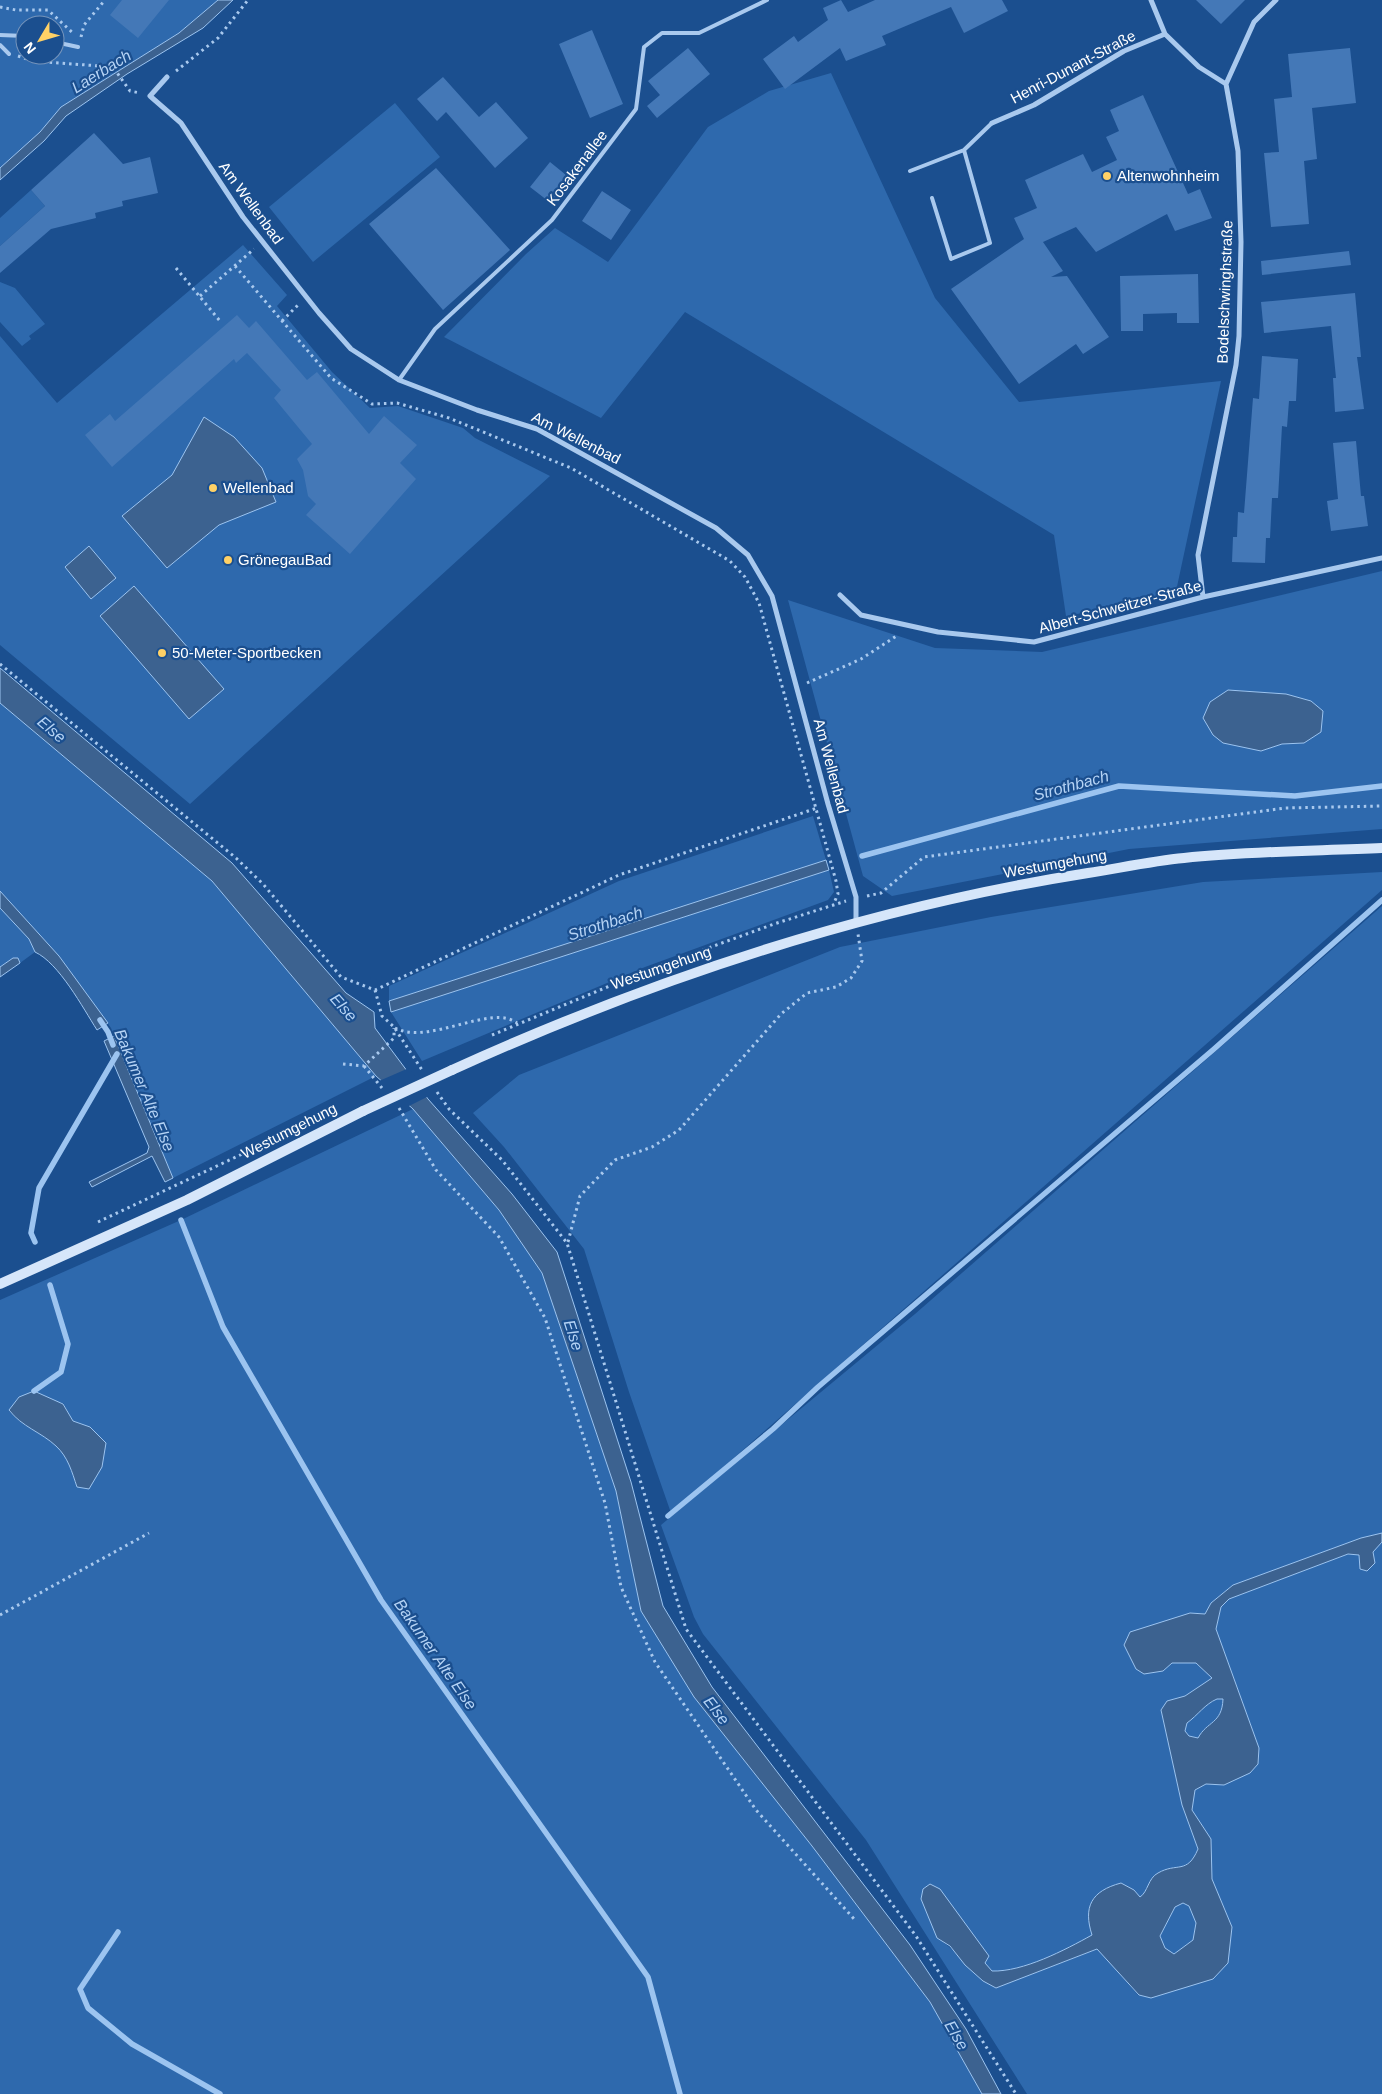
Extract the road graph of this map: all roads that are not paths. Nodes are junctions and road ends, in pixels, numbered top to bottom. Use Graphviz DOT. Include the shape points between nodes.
graph roads {
  1 [pos="767,0"];
  2 [pos="1151,0"];
  3 [pos="1276,0"];
  4 [pos="1165,34"];
  5 [pos="0,35"];
  6 [pos="15,36"];
  7 [pos="0,44"];
  8 [pos="65,44"];
  9 [pos="78,47"];
  10 [pos="9,54"];
  11 [pos="167,77"];
  12 [pos="1226,84"];
  13 [pos="992,123"];
  14 [pos="964,150"];
  15 [pos="910,171"];
  16 [pos="932,198"];
  17 [pos="398,380"];
  18 [pos="1382,558"];
  19 [pos="840,595"];
  20 [pos="1203,597"];
  21 [pos="1382,848"];
  22 [pos="856,922"];
  23 [pos="0,1284"];
  1 -- 17 [label="lane, Kosakenallee" via="699,33 662,34 644,48 636,108 552,220 435,329"];
  2 -- 4 [label="street"];
  3 -- 12 [label="street" via="1254,22"];
  4 -- 12 [label="street" via="1199,66"];
  4 -- 13 [label="street, Henri-Dunant-Straße" via="1124,51 1034,105"];
  5 -- 6 [label="lane"];
  7 -- 10 [label="lane"];
  8 -- 9 [label="lane"];
  11 -- 17 [label="street, Am Wellenbad" via="150,96 181,123 263,242 351,349"];
  12 -- 20 [label="street, Bodelschwinghstraße" via="1238,152 1241,242 1239,336 1198,555"];
  13 -- 14 [label="lane"];
  14 -- 15 [label="lane"];
  14 -- 16 [label="lane" via="990,243 951,259"];
  17 -- 22 [label="street, Am Wellenbad" via="537,429 716,528 748,555 772,596 856,897"];
  18 -- 20 [label="street, Albert-Schweitzer-Straße"];
  19 -- 20 [label="street, Albert-Schweitzer-Straße" via="861,615 938,632 1034,642"];
  21 -- 22 [label="main road, Westumgehung" via="1184,858 1015,884"];
  22 -- 23 [label="main road, Westumgehung, bridge" via="626,995 535,1032 363,1111 186,1200"];
}
